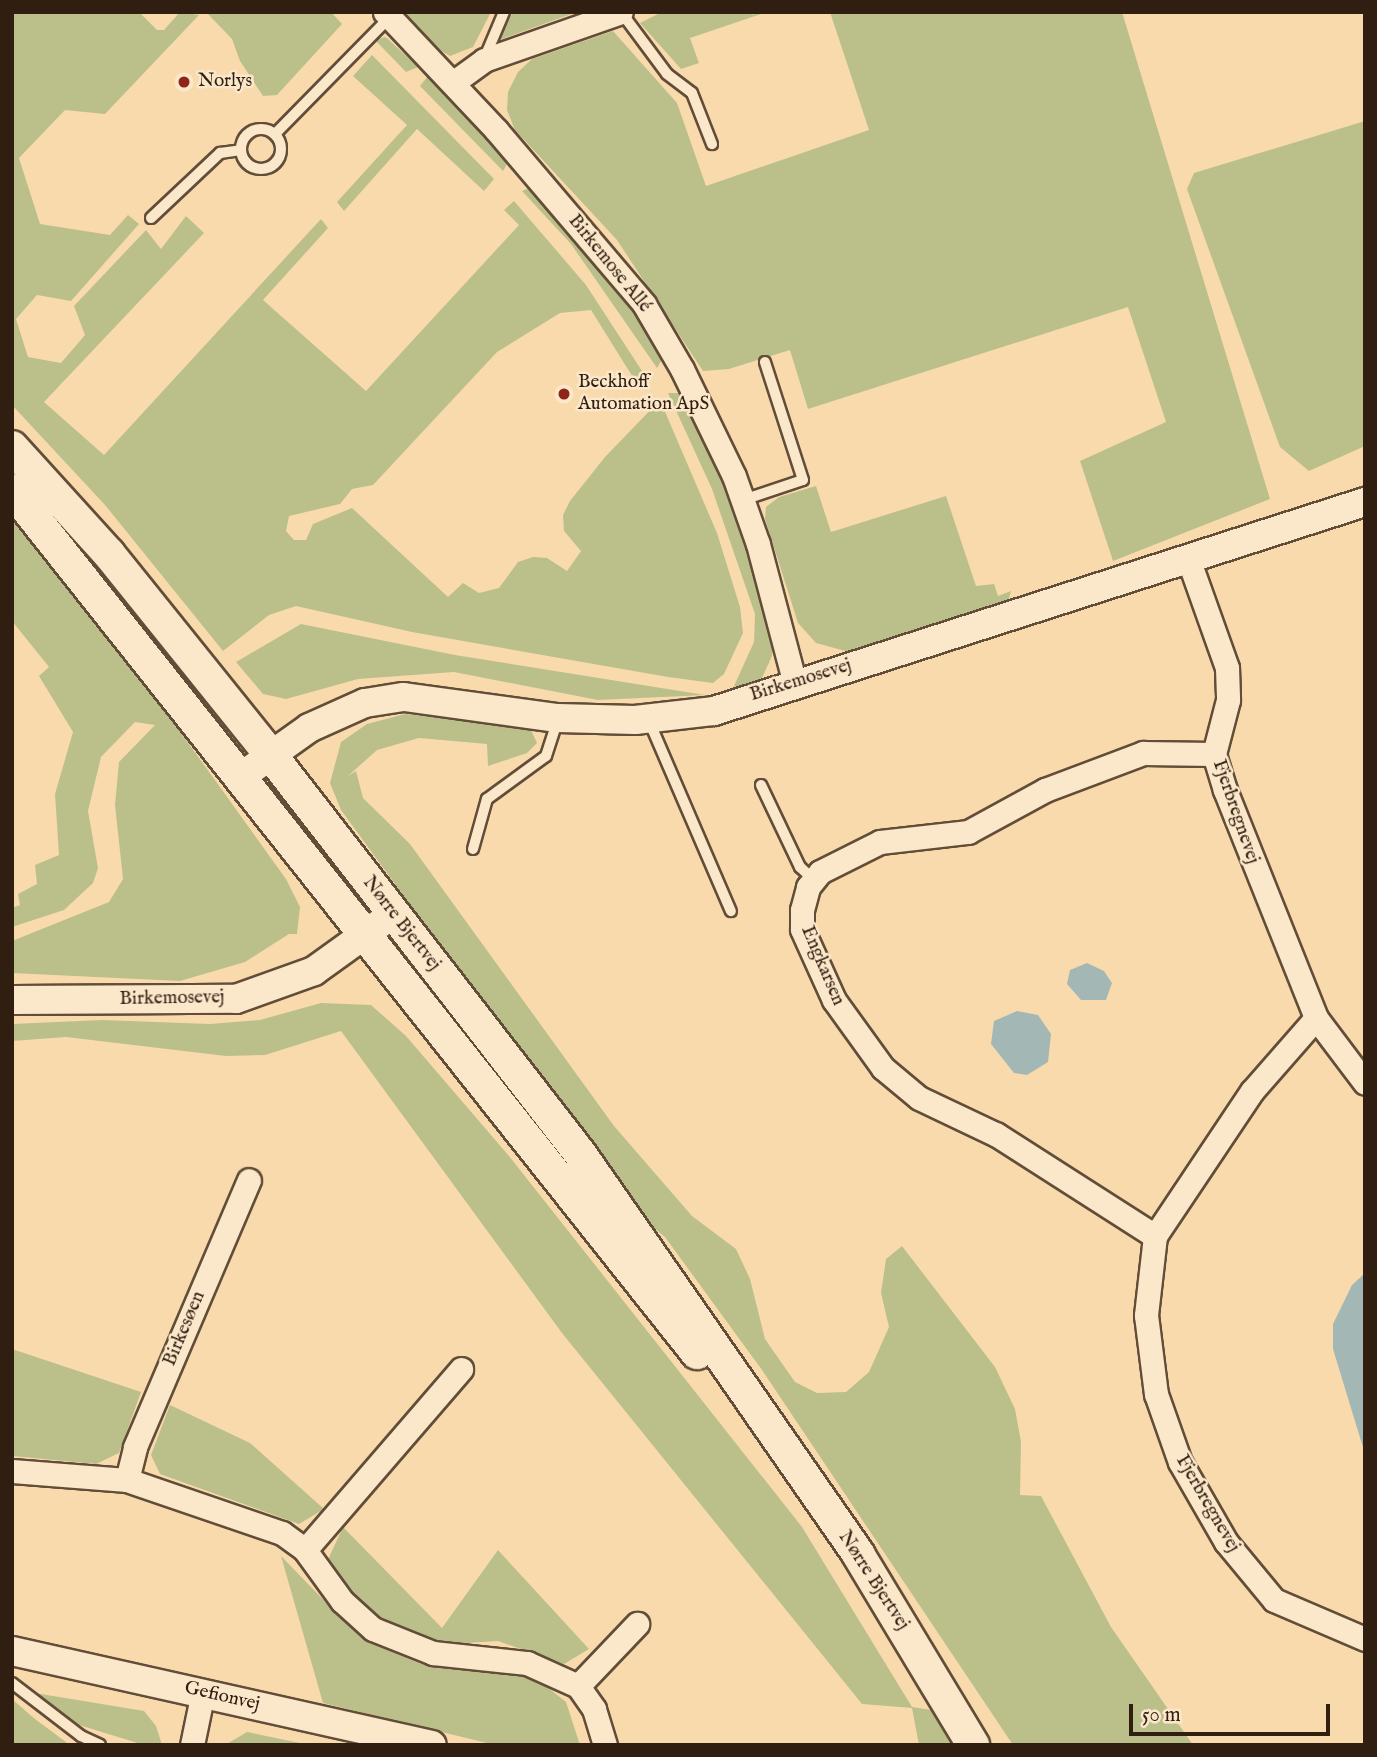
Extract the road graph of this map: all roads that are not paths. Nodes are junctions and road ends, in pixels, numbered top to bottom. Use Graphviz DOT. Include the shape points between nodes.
graph roads {
  1 [pos="504,12"];
  2 [pos="621,12"];
  3 [pos="388,15"];
  4 [pos="484,60"];
  5 [pos="454,82"];
  6 [pos="275,134"];
  7 [pos="712,144"];
  8 [pos="241,150"];
  9 [pos="151,218"];
  10 [pos="765,362"];
  11 [pos="12,447"];
  12 [pos="12,490"];
  13 [pos="743,500"];
  14 [pos="1365,502"];
  15 [pos="1189,561"];
  16 [pos="794,684"];
  17 [pos="558,718"];
  18 [pos="648,718"];
  19 [pos="270,754"];
  20 [pos="1214,754"];
  21 [pos="239,779"];
  22 [pos="761,785"];
  23 [pos="473,849"];
  24 [pos="814,880"];
  25 [pos="731,911"];
  26 [pos="393,914"];
  27 [pos="362,936"];
  28 [pos="12,1000"];
  29 [pos="1315,1018"];
  30 [pos="1365,1083"];
  31 [pos="249,1180"];
  32 [pos="1155,1236"];
  33 [pos="461,1369"];
  34 [pos="764,1422"];
  35 [pos="12,1471"];
  36 [pos="127,1480"];
  37 [pos="305,1550"];
  38 [pos="637,1624"];
  39 [pos="1365,1640"];
  40 [pos="12,1651"];
  41 [pos="12,1683"];
  42 [pos="578,1686"];
  43 [pos="203,1692"];
  44 [pos="100,1745"];
  45 [pos="192,1745"];
  46 [pos="432,1745"];
  47 [pos="605,1745"];
  48 [pos="973,1745"];
  1 -- 4 [label="lane"];
  2 -- 4 [label="street"];
  2 -- 7 [label="lane" via="667,74 692,93"];
  3 -- 5 [label="street, Birkemose Allé"];
  3 -- 6 [label="lane"];
  4 -- 5 [label="street"];
  5 -- 13 [label="street, Birkemose Allé" via="644,304 682,369"];
  6 -- 8 [label="lane" via="267,130 249,133"];
  6 -- 8 [label="lane" via="282,150 270,167 257,169 246,162"];
  8 -- 9 [label="lane" via="220,153"];
  10 -- 13 [label="lane" via="803,480"];
  11 -- 19 [label="main road, Nørre Bjertvej" via="109,554"];
  12 -- 21 [label="main road, Nørre Bjertvej"];
  13 -- 16 [label="street, Birkemose Allé"];
  14 -- 15 [label="street, Birkemosevej"];
  15 -- 16 [label="street, Birkemosevej"];
  15 -- 20 [label="street, Fjerbregnevej" via="1227,668 1228,700"];
  16 -- 18 [label="street, Birkemosevej" via="714,711"];
  17 -- 18 [label="street, Birkemosevej"];
  17 -- 19 [label="street, Birkemosevej" via="404,697 365,703 309,728"];
  17 -- 23 [label="lane" via="546,756 487,799"];
  18 -- 25 [label="lane"];
  19 -- 21 [label="street, Birkemosevej"];
  19 -- 26 [label="main road, Nørre Bjertvej"];
  20 -- 24 [label="street" via="1143,753 1045,790 968,832 926,833 880,842 840,859"];
  20 -- 29 [label="street, Fjerbregnevej" via="1245,846"];
  21 -- 27 [label="main road, Nørre Bjertvej"];
  22 -- 24 [label="lane" via="800,867"];
  24 -- 32 [label="street, Engkarsen" via="802,911 802,929 834,1000 883,1068 919,1098 998,1135"];
  26 -- 27 [label="street, Birkemosevej"];
  26 -- 34 [label="main road, Nørre Bjertvej" via="580,1155"];
  27 -- 28 [label="street, Birkemosevej" via="314,971 236,999"];
  27 -- 34 [label="main road, Nørre Bjertvej" via="722,1384"];
  29 -- 30 [label="street, Fjerbregnevej"];
  29 -- 32 [label="street, Fjerbregnevej" via="1259,1080"];
  31 -- 36 [label="street, Birkesøen" via="135,1447"];
  32 -- 39 [label="street, Fjerbregnevej" via="1146,1315 1156,1394 1180,1462 1226,1542 1274,1600"];
  33 -- 37 [label="street"];
  34 -- 48 [label="main road, Nørre Bjertvej" via="858,1554"];
  35 -- 36 [label="street"];
  36 -- 37 [label="street" via="282,1533"];
  37 -- 42 [label="street" via="342,1601 373,1629 433,1653 527,1663"];
  38 -- 42 [label="street"];
  40 -- 43 [label="street, Gefionvej"];
  41 -- 44 [label="lane" via="81,1736"];
  42 -- 47 [label="street" via="594,1709"];
  43 -- 45 [label="street"];
  43 -- 46 [label="street, Gefionvej"];
}
